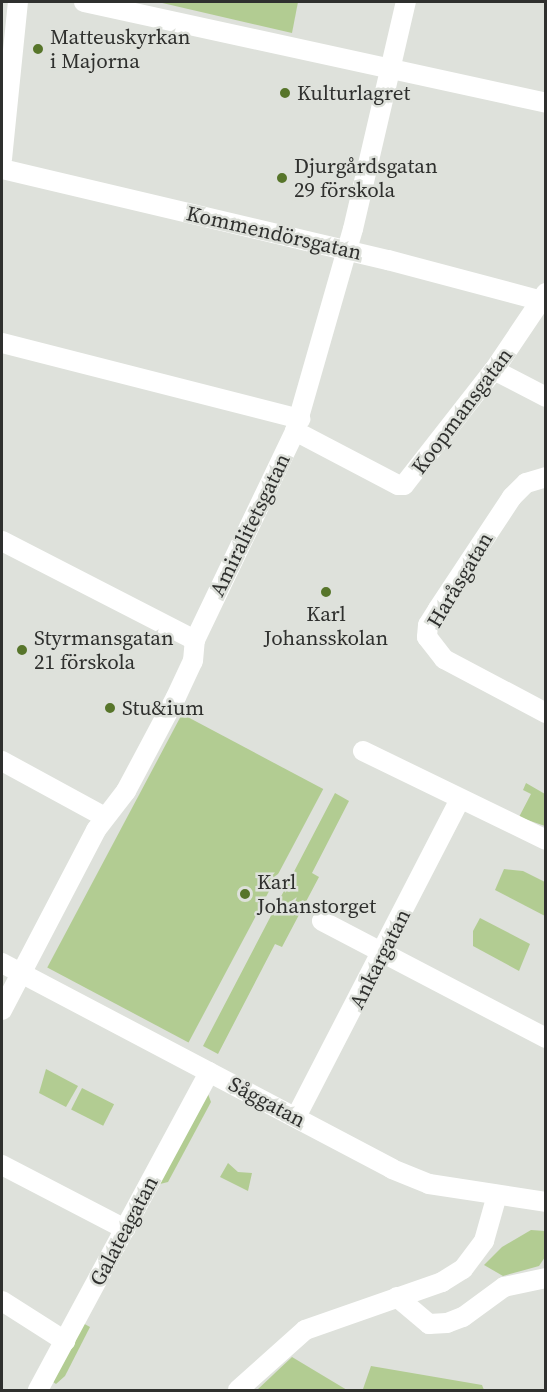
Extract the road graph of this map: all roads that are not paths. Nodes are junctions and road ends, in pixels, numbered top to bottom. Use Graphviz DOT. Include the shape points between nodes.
graph roads {
  1 [pos="18,2"];
  2 [pos="84,2"];
  3 [pos="406,2"];
  4 [pos="389,71"];
  5 [pos="546,103"];
  6 [pos="2,159"];
  7 [pos="2,169"];
  8 [pos="345,250"];
  9 [pos="545,299"];
  10 [pos="2,343"];
  11 [pos="494,370"];
  12 [pos="546,397"];
  13 [pos="298,425"];
  14 [pos="546,477"];
  15 [pos="2,541"];
  16 [pos="195,640"];
  17 [pos="546,713"];
  18 [pos="363,751"];
  19 [pos="2,761"];
  20 [pos="460,799"];
  21 [pos="103,816"];
  22 [pos="546,840"];
  23 [pos="322,921"];
  24 [pos="384,953"];
  25 [pos="2,963"];
  26 [pos="21,973"];
  27 [pos="2,1010"];
  28 [pos="546,1038"];
  29 [pos="209,1072"];
  30 [pos="296,1117"];
  31 [pos="2,1166"];
  32 [pos="497,1195"];
  33 [pos="546,1202"];
  34 [pos="125,1229"];
  35 [pos="546,1278"];
  36 [pos="397,1297"];
  37 [pos="2,1300"];
  38 [pos="65,1341"];
  39 [pos="41,1389"];
  40 [pos="238,1390"];
  1 -- 6 [label="street"];
  2 -- 4 [label="street" via="291,49 301,58 373,75"];
  3 -- 4 [label="street, Amiralitetsgatan"];
  4 -- 5 [label="street"];
  4 -- 8 [label="street, Amiralitetsgatan"];
  7 -- 8 [label="street, Kommendörsgatan"];
  8 -- 9 [label="street, Kommendörsgatan"];
  8 -- 13 [label="street, Amiralitetsgatan"];
  9 -- 11 [label="street, Koopmansgatan"];
  10 -- 13 [label="street"];
  11 -- 12 [label="street"];
  11 -- 13 [label="street, Koopmansgatan" via="404,485"];
  13 -- 16 [label="street, Amiralitetsgatan"];
  14 -- 17 [label="street, Haråsgatan" via="526,483 512,497 438,609 427,636 444,659"];
  15 -- 16 [label="street"];
  16 -- 21 [label="street, Amiralitetsgatan" via="193,661 176,697 126,791"];
  18 -- 20 [label="street"];
  19 -- 21 [label="street"];
  20 -- 22 [label="street"];
  20 -- 24 [label="street, Ankargatan"];
  21 -- 26 [label="street, Amiralitetsgatan"];
  23 -- 24 [label="street"];
  24 -- 28 [label="street"];
  24 -- 30 [label="street, Ankargatan"];
  25 -- 26 [label="street, Såggatan"];
  26 -- 27 [label="street, Amiralitetsgatan"];
  26 -- 29 [label="street, Såggatan"];
  29 -- 30 [label="street, Såggatan"];
  29 -- 34 [label="street, Galateagatan"];
  30 -- 32 [label="street, Såggatan" via="414,1178"];
  31 -- 34 [label="street"];
  32 -- 33 [label="street, Såggatan"];
  32 -- 36 [label="street" via="484,1241 463,1269 442,1282"];
  34 -- 38 [label="street, Galateagatan"];
  35 -- 36 [label="street" via="504,1287 463,1317 447,1323 429,1324"];
  36 -- 40 [label="street" via="305,1330"];
  37 -- 38 [label="street"];
  38 -- 39 [label="street, Galateagatan"];
}
